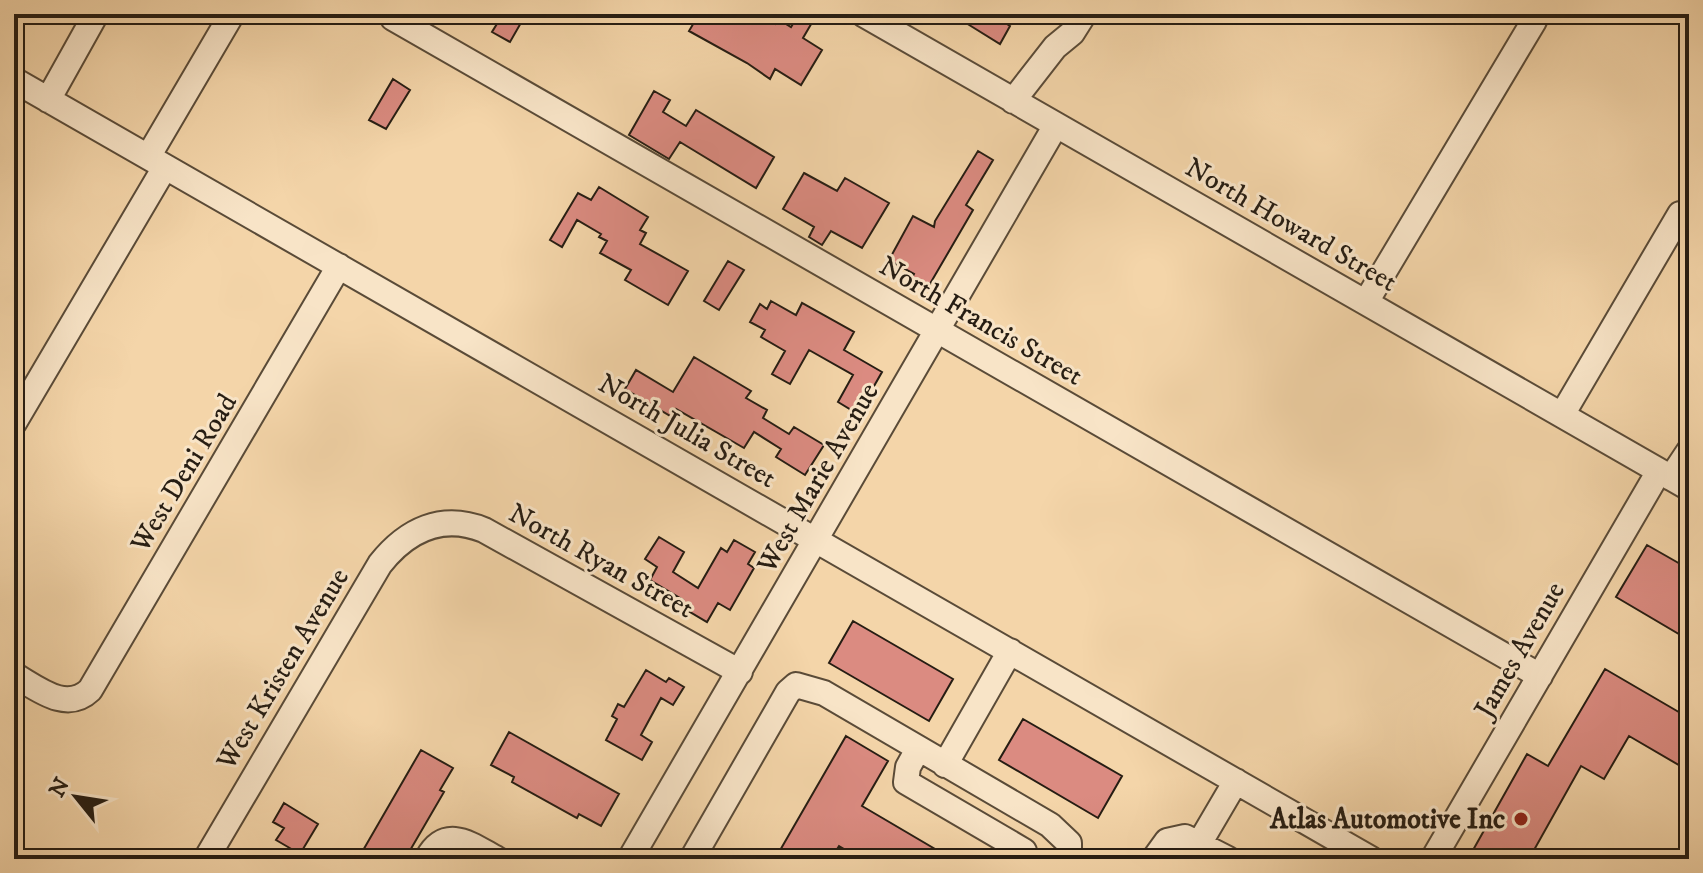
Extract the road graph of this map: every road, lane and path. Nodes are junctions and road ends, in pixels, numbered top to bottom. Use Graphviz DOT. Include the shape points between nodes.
graph roads {
  1 [pos="96,14"];
  2 [pos="232,14"];
  3 [pos="1084,14"];
  4 [pos="393,18"];
  5 [pos="879,18"];
  6 [pos="1534,21"];
  7 [pos="14,80"];
  8 [pos="48,100"];
  9 [pos="1013,101"];
  10 [pos="1056,125"];
  11 [pos="157,162"];
  12 [pos="1680,214"];
  13 [pos="339,266"];
  14 [pos="1366,302"];
  15 [pos="939,331"];
  16 [pos="1562,415"];
  17 [pos="14,423"];
  18 [pos="1689,451"];
  19 [pos="1673,479"];
  20 [pos="429,526"];
  21 [pos="816,540"];
  22 [pos="1010,651"];
  23 [pos="740,672"];
  24 [pos="14,675"];
  25 [pos="1540,676"];
  26 [pos="918,749"];
  27 [pos="945,765"];
  28 [pos="970,779"];
  29 [pos="1236,781"];
  30 [pos="952,809"];
  31 [pos="1199,844"];
  32 [pos="206,859"];
  33 [pos="427,859"];
  34 [pos="497,859"];
  35 [pos="630,859"];
  36 [pos="692,859"];
  37 [pos="1025,859"];
  38 [pos="1069,859"];
  39 [pos="1154,859"];
  40 [pos="1228,859"];
  41 [pos="1371,859"];
  42 [pos="1433,859"];
  1 -- 8 [label="street"];
  2 -- 11 [label="street"];
  3 -- 9 [label="street"];
  4 -- 15 [label="street, North Francis Street"];
  5 -- 9 [label="street, North Howard Street"];
  6 -- 14 [label="street"];
  7 -- 8 [label="street, North Julia Street"];
  8 -- 11 [label="street, North Julia Street"];
  9 -- 10 [label="street, North Howard Street"];
  10 -- 14 [label="street, North Howard Street"];
  10 -- 15 [label="street, West Marie Avenue"];
  11 -- 13 [label="street, North Julia Street"];
  11 -- 17 [label="street"];
  12 -- 16 [label="street"];
  13 -- 21 [label="street, North Julia Street"];
  13 -- 24 [label="street, West Deni Road" via="90,690 70,700 55,698"];
  14 -- 16 [label="street, North Howard Street"];
  15 -- 21 [label="street, West Marie Avenue"];
  15 -- 25 [label="street, North Francis Street"];
  16 -- 19 [label="street, North Howard Street"];
  18 -- 19 [label="street, James Avenue"];
  19 -- 25 [label="street, James Avenue"];
  20 -- 23 [label="street, North Ryan Street" via="459,523 484,530"];
  20 -- 32 [label="street, West Kristen Avenue" via="402,540 380,564"];
  21 -- 22 [label="street, North Julia Street"];
  21 -- 23 [label="street, West Marie Avenue"];
  22 -- 27 [label="street"];
  22 -- 29 [label="street, North Julia Street"];
  23 -- 35 [label="street, West Marie Avenue"];
  25 -- 42 [label="street, James Avenue"];
  26 -- 27 [label="street"];
  26 -- 30 [label="street" via="906,782"];
  26 -- 36 [label="street" via="824,693 796,685"];
  27 -- 28 [label="street"];
  28 -- 30 [label="street"];
  28 -- 38 [label="street" via="1050,825 1069,843"];
  29 -- 31 [label="street"];
  29 -- 41 [label="street, North Julia Street"];
  30 -- 37 [label="street" via="1024,851"];
  31 -- 39 [label="street" via="1185,837 1167,841"];
  31 -- 40 [label="street"];
  33 -- 34 [label="street" via="438,844 453,839"];
}
